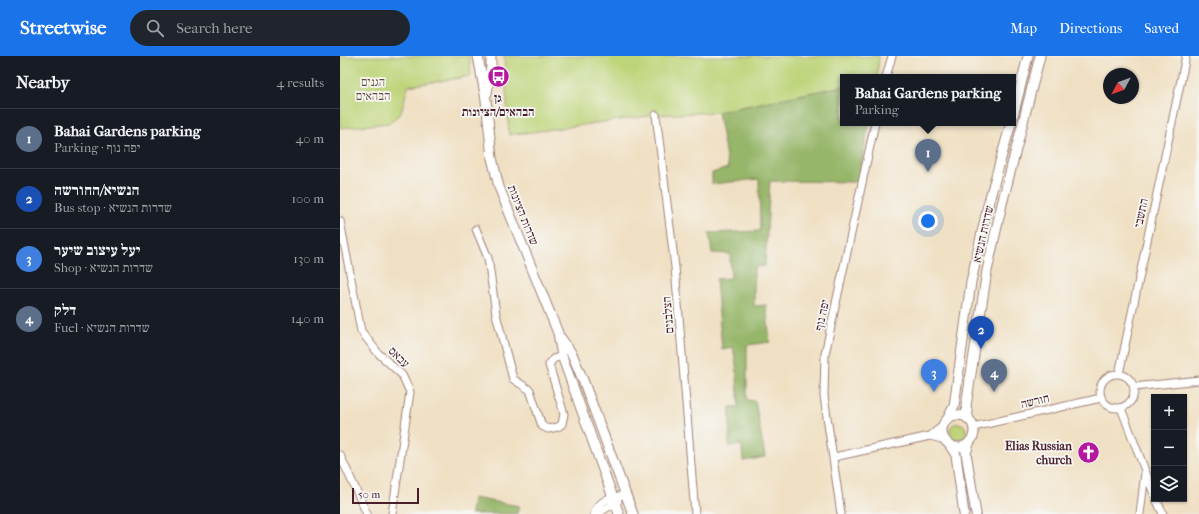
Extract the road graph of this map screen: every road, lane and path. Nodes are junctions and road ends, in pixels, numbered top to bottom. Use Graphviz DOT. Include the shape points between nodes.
graph roads {
  1 [pos="478,56"];
  2 [pos="491,56"];
  3 [pos="892,56"];
  4 [pos="1028,56"];
  5 [pos="1040,56"];
  6 [pos="1186,56"];
  7 [pos="887,74"];
  8 [pos="486,100"];
  9 [pos="1016,104"];
  10 [pos="656,115"];
  11 [pos="874,126"];
  12 [pos="1010,126"];
  13 [pos="340,221"];
  14 [pos="476,229"];
  15 [pos="558,333"];
  16 [pos="562,356"];
  17 [pos="1119,374"];
  18 [pos="1199,380"];
  19 [pos="1134,387"];
  20 [pos="1101,398"];
  21 [pos="1121,408"];
  22 [pos="946,422"];
  23 [pos="971,423"];
  24 [pos="930,436"];
  25 [pos="970,441"];
  26 [pos="948,442"];
  27 [pos="340,455"];
  28 [pos="834,457"];
  29 [pos="1145,473"];
  30 [pos="1151,487"];
  31 [pos="626,495"];
  32 [pos="614,500"];
  33 [pos="1157,502"];
  34 [pos="367,514"];
  35 [pos="392,514"];
  36 [pos="594,514"];
  37 [pos="597,514"];
  38 [pos="619,514"];
  39 [pos="633,514"];
  40 [pos="695,514"];
  41 [pos="841,514"];
  42 [pos="964,514"];
  43 [pos="976,514"];
  44 [pos="1140,514"];
  45 [pos="1162,514"];
  1 -- 8 [label="street, שדרות הציונות"];
  2 -- 8 [label="street, שדרות הציונות"];
  3 -- 7 [label="street"];
  4 -- 9 [label="street"];
  5 -- 23 [label="street, שדרות הנשיא" via="987,271 966,406"];
  6 -- 17 [label="street, התשבי"];
  8 -- 15 [label="street, שדרות הציונות" via="492,158 499,187"];
  10 -- 40 [label="street, הצלבנים" via="675,267"];
  11 -- 28 [label="street, יפה נוף" via="825,354 824,396"];
  12 -- 22 [label="street, שדרות הנשיא" via="989,201 971,282 954,406"];
  13 -- 35 [label="street, עבאס" via="361,331 378,353 402,375 410,392"];
  14 -- 16 [label="street" via="488,258 496,314 513,379 530,390 541,422 546,428 558,427 564,420 549,365 553,359"];
  15 -- 16 [label="street, שדרות הציונות"];
  15 -- 31 [label="street, שדרות הציונות" via="572,354"];
  16 -- 32 [label="street, שדרות הציונות"];
  17 -- 19 [label="street" via="1129,378"];
  17 -- 20 [label="street" via="1113,374 1103,381 1100,386"];
  18 -- 19 [label="street"];
  19 -- 21 [label="street" via="1134,398 1131,403"];
  20 -- 21 [label="street" via="1112,408"];
  20 -- 23 [label="street, חורשה"];
  21 -- 29 [label="street"];
  22 -- 23 [label="street" via="957,415"];
  22 -- 24 [label="street"];
  22 -- 26 [label="street" via="943,433"];
  23 -- 25 [label="street" via="974,434"];
  24 -- 26 [label="street"];
  24 -- 28 [label="street"];
  25 -- 26 [label="street" via="960,446"];
  25 -- 43 [label="street" via="966,452"];
  26 -- 42 [label="street" via="956,455"];
  27 -- 34 [label="street"];
  28 -- 41 [label="street, יפה נוף"];
  29 -- 30 [label="street"];
  29 -- 44 [label="street"];
  31 -- 32 [label="street"];
  31 -- 39 [label="street, שדרות הציונות"];
  32 -- 36 [label="street" via="598,505"];
  32 -- 37 [label="street"];
  32 -- 38 [label="street, שדרות הציונות"];
  33 -- 45 [label="street"];
}
